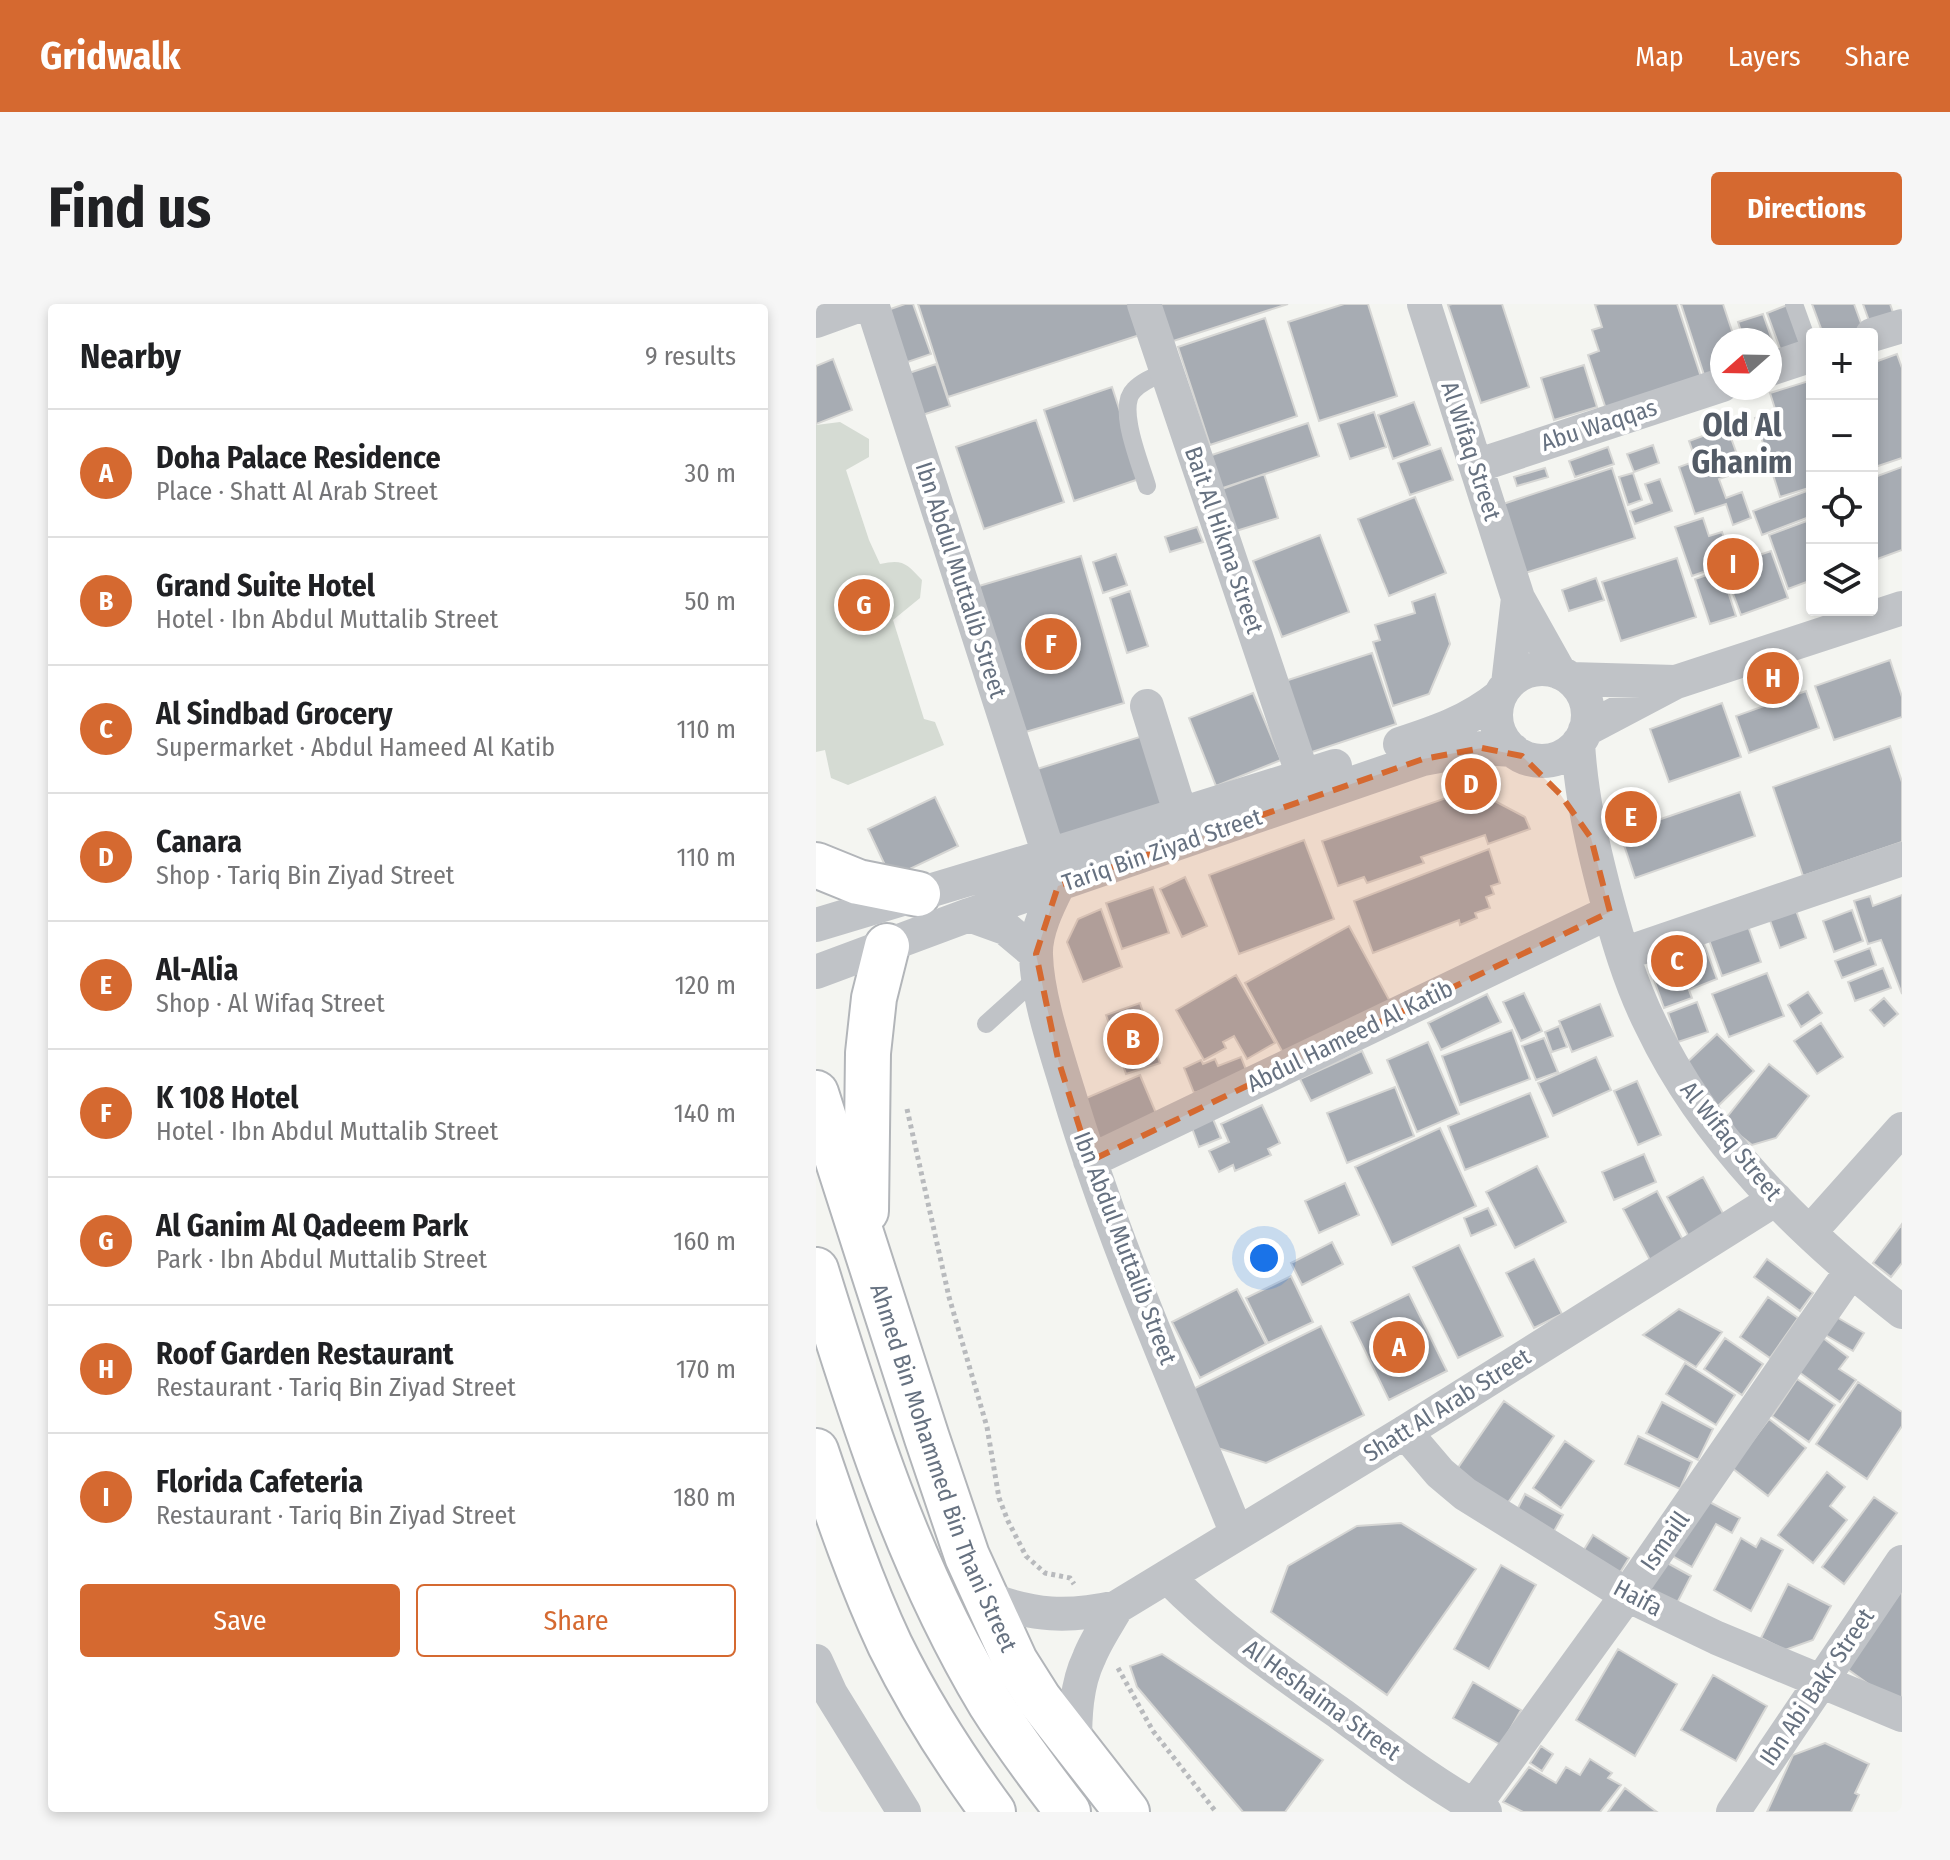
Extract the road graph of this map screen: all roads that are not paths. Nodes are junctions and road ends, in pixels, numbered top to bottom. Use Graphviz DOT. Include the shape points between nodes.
graph roads {
  1 [pos="863,304"];
  2 [pos="872,304"];
  3 [pos="1144,304"];
  4 [pos="1424,304"];
  5 [pos="1794,304"];
  6 [pos="816,321"];
  7 [pos="1902,326"];
  8 [pos="1878,333"];
  9 [pos="1806,337"];
  10 [pos="1806,356"];
  11 [pos="1782,365"];
  12 [pos="1167,371"];
  13 [pos="1710,389"];
  14 [pos="1476,466"];
  15 [pos="1147,486"];
  16 [pos="1518,598"];
  17 [pos="1902,608"];
  18 [pos="1566,676"];
  19 [pos="1676,682"];
  20 [pos="1504,690"];
  21 [pos="1147,706"];
  22 [pos="1582,737"];
  23 [pos="1518,753"];
  24 [pos="1303,776"];
  25 [pos="1181,815"];
  26 [pos="1591,838"];
  27 [pos="1902,859"];
  28 [pos="816,865"];
  29 [pos="1053,871"];
  30 [pos="918,894"];
  31 [pos="1610,912"];
  32 [pos="969,915"];
  33 [pos="816,925"];
  34 [pos="887,946"];
  35 [pos="1623,954"];
  36 [pos="1038,965"];
  37 [pos="816,972"];
  38 [pos="986,1024"];
  39 [pos="816,1093"];
  40 [pos="1902,1129"];
  41 [pos="1090,1161"];
  42 [pos="1776,1199"];
  43 [pos="1810,1232"];
  44 [pos="866,1250"];
  45 [pos="816,1270"];
  46 [pos="1851,1271"];
  47 [pos="1902,1312"];
  48 [pos="1405,1432"];
  49 [pos="816,1451"];
  50 [pos="1237,1534"];
  51 [pos="1902,1562"];
  52 [pos="1168,1577"];
  53 [pos="1627,1595"];
  54 [pos="986,1598"];
  55 [pos="1102,1618"];
  56 [pos="816,1661"];
  57 [pos="1820,1681"];
  58 [pos="824,1693"];
  59 [pos="1902,1715"];
  60 [pos="1075,1746"];
  61 [pos="1480,1809"];
  62 [pos="904,1812"];
  63 [pos="993,1812"];
  64 [pos="1068,1812"];
  65 [pos="1127,1812"];
  66 [pos="1733,1812"];
  1 -- 6 [label="street"];
  2 -- 29 [label="street, Ibn Abdul Muttalib Street"];
  3 -- 12 [label="street, Bait Al Hikma Street"];
  4 -- 14 [label="street, Al Wifaq Street"];
  5 -- 9 [label="lane"];
  7 -- 8 [label="street"];
  10 -- 11 [label="street"];
  12 -- 15 [label="lane" via="1128,398 1127,419"];
  12 -- 24 [label="street, Bait Al Hikma Street"];
  13 -- 14 [label="street, Abu Waqqas"];
  14 -- 16 [label="street, Al Wifaq Street"];
  16 -- 18 [label="street, Al Wifaq Street"];
  16 -- 20 [label="street, Al Wifaq Street"];
  17 -- 19 [label="street"];
  18 -- 19 [label="street"];
  18 -- 20 [label="street" via="1532,670"];
  18 -- 22 [label="street" via="1587,703"];
  19 -- 22 [label="street"];
  20 -- 23 [label="street" via="1497,722"];
  20 -- 24 [label="street, Tariq Bin Ziyad Street" via="1451,727"];
  21 -- 25 [label="street"];
  22 -- 23 [label="street" via="1567,754 1552,760 1537,761"];
  22 -- 26 [label="street, Al Wifaq Street" via="1581,786"];
  23 -- 26 [label="street, Al Wifaq Street" via="1560,794"];
  23 -- 29 [label="street, Tariq Bin Ziyad Street" via="1482,748 1423,759"];
  24 -- 25 [label="street, Tariq Bin Ziyad Street"];
  25 -- 29 [label="street, Tariq Bin Ziyad Street"];
  26 -- 31 [label="street, Al Wifaq Street"];
  27 -- 35 [label="street"];
  28 -- 30 [label="main road" via="858,882"];
  29 -- 30 [label="street, Tariq Bin Ziyad Street"];
  29 -- 32 [label="street, Tariq Bin Ziyad Street"];
  29 -- 36 [label="street, Ibn Abdul Muttalib Street"];
  30 -- 33 [label="street, Tariq Bin Ziyad Street"];
  31 -- 35 [label="street, Al Wifaq Street"];
  31 -- 41 [label="street, Abdul Hameed Al Katib"];
  32 -- 34 [label="street, Tariq Bin Ziyad Street"];
  32 -- 36 [label="street" via="1005,928"];
  34 -- 37 [label="street, Tariq Bin Ziyad Street"];
  34 -- 44 [label="main road" via="868,1053"];
  35 -- 42 [label="street, Al Wifaq Street" via="1672,1065 1722,1138"];
  36 -- 38 [label="lane"];
  36 -- 41 [label="street, Ibn Abdul Muttalib Street" via="1058,1059"];
  39 -- 44 [label="main road, Ahmed Bin Mohammed Bin Thani Street"];
  40 -- 43 [label="street"];
  41 -- 50 [label="street, Ibn Abdul Muttalib Street"];
  42 -- 43 [label="street, Al Wifaq Street"];
  42 -- 48 [label="street, Shatt Al Arab Street"];
  43 -- 46 [label="street, Al Wifaq Street"];
  44 -- 54 [label="main road, Ahmed Bin Mohammed Bin Thani Street" via="967,1556"];
  45 -- 64 [label="main road" via="885,1482 941,1611 1011,1736"];
  46 -- 47 [label="street, Al Wifaq Street"];
  46 -- 53 [label="street, Ismaill"];
  48 -- 50 [label="street, Shatt Al Arab Street"];
  48 -- 53 [label="street, Haifa" via="1465,1494"];
  49 -- 63 [label="main road" via="890,1643 919,1701"];
  50 -- 52 [label="street, Shatt Al Arab Street"];
  51 -- 57 [label="street, Ibn Abi Bakr Street"];
  52 -- 55 [label="street, Shatt Al Arab Street"];
  52 -- 61 [label="street, Al Heshaima Street" via="1244,1645"];
  53 -- 57 [label="street, Haifa"];
  53 -- 61 [label="street, Ismaill"];
  54 -- 55 [label="street, Shatt Al Arab Street" via="1017,1610"];
  54 -- 60 [label="main road, Ahmed Bin Mohammed Bin Thani Street" via="1015,1661"];
  55 -- 60 [label="street" via="1080,1687"];
  56 -- 58 [label="street"];
  57 -- 59 [label="street, Haifa"];
  57 -- 66 [label="street, Ibn Abi Bakr Street"];
  58 -- 62 [label="street"];
  60 -- 65 [label="main road, Ahmed Bin Mohammed Bin Thani Street"];
}
